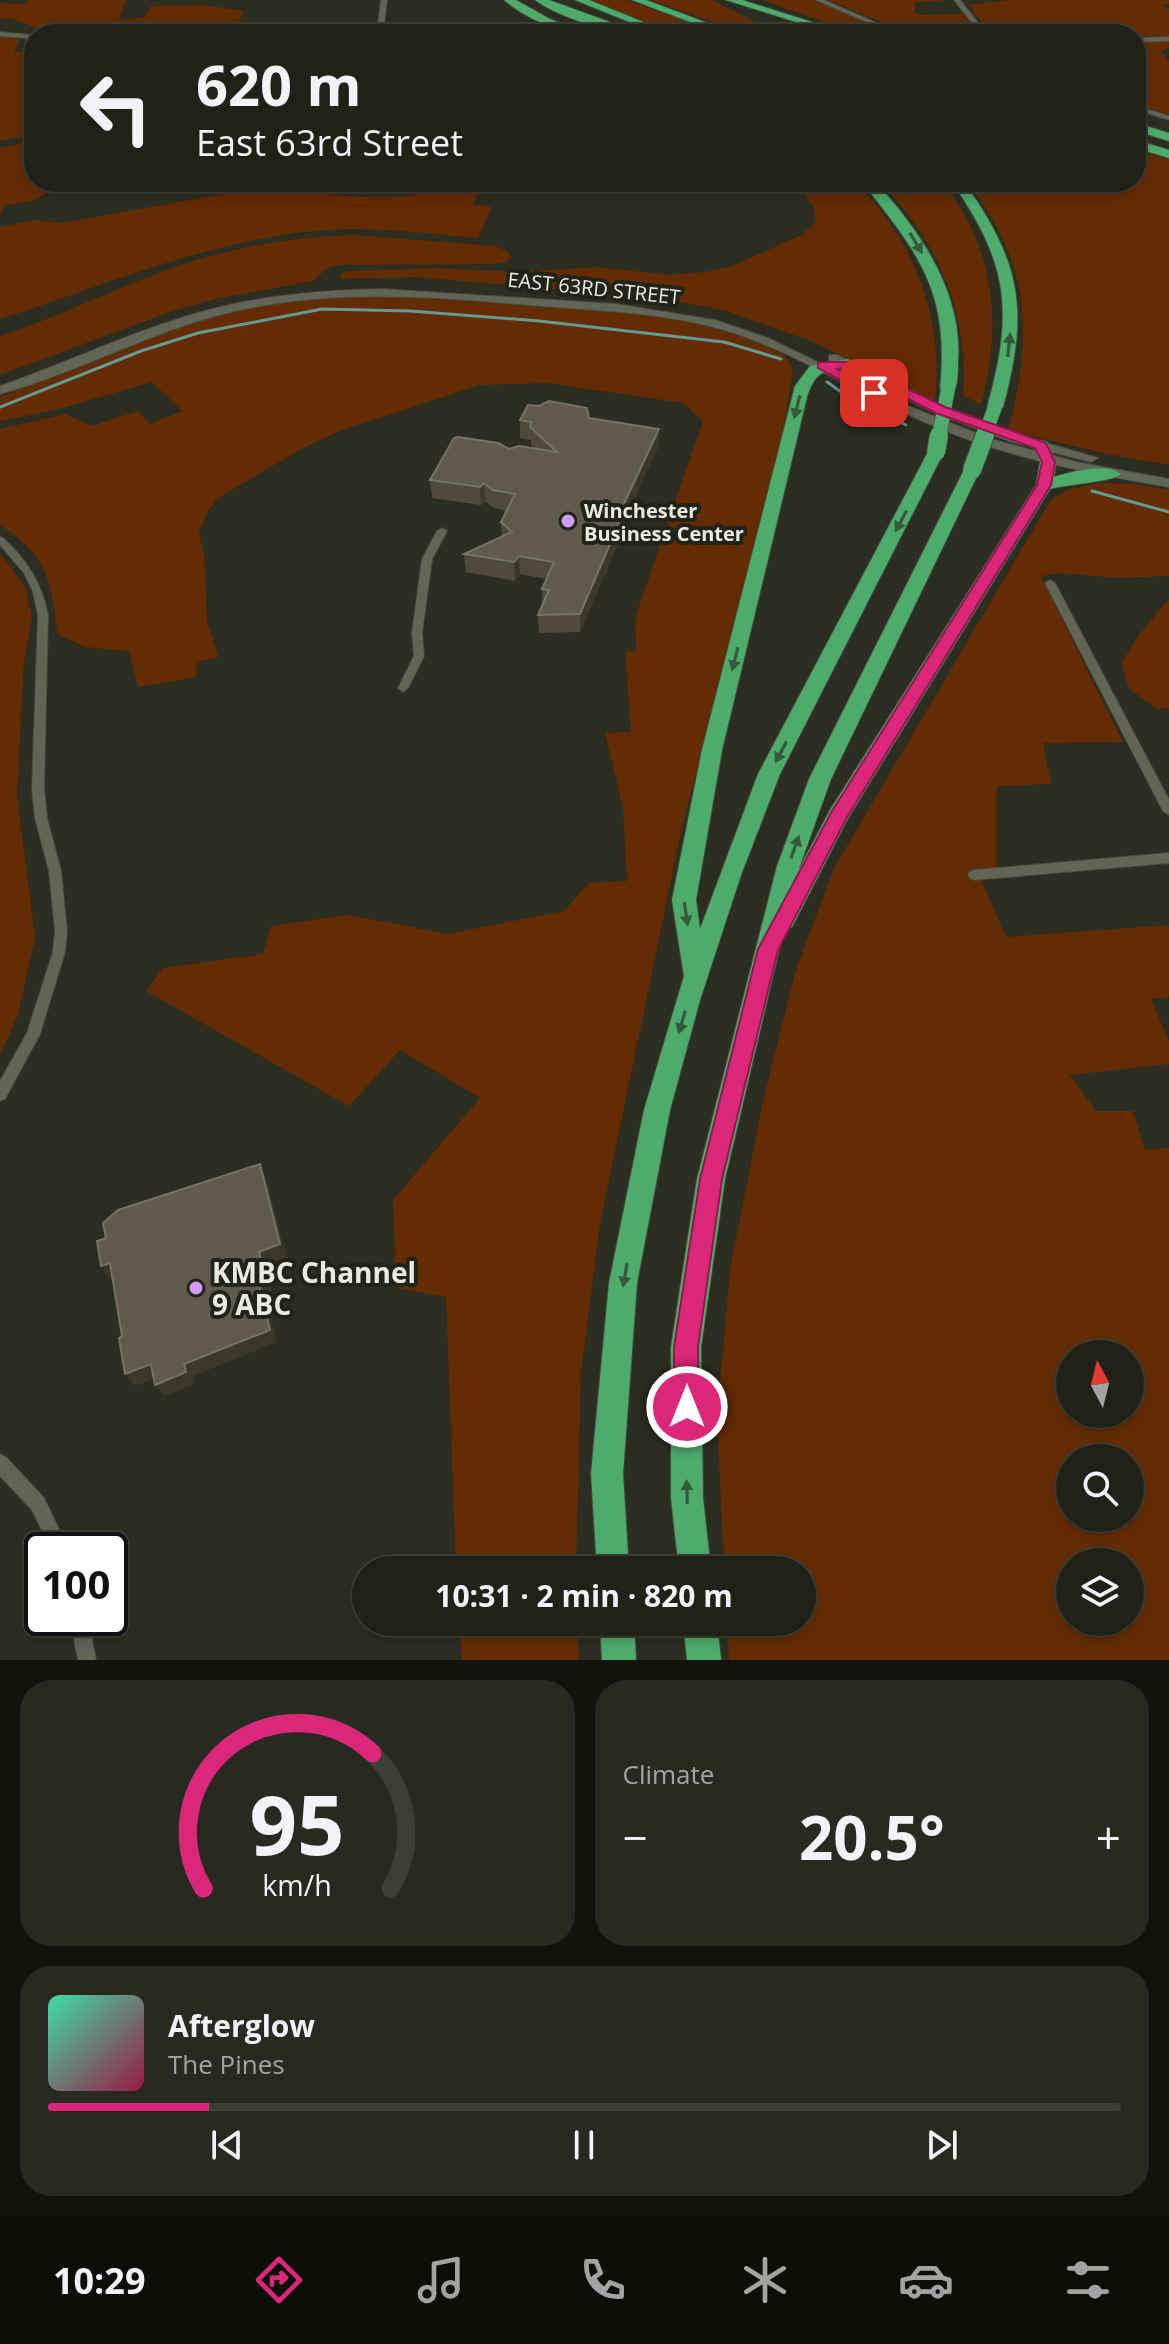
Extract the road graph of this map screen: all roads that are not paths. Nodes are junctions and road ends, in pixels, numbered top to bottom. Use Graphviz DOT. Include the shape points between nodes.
graph roads {
  1 [pos="384,0"];
  2 [pos="540,0"];
  3 [pos="580,0"];
  4 [pos="637,0"];
  5 [pos="718,0"];
  6 [pos="731,0"];
  7 [pos="752,0"];
  8 [pos="819,0"];
  9 [pos="957,0"];
  10 [pos="510,2"];
  11 [pos="767,23"];
  12 [pos="381,24"];
  13 [pos="560,24"];
  14 [pos="601,24"];
  15 [pos="642,24"];
  16 [pos="704,24"];
  17 [pos="811,24"];
  18 [pos="818,24"];
  19 [pos="875,24"];
  20 [pos="976,24"];
  21 [pos="0,34"];
  22 [pos="24,35"];
  23 [pos="1169,39"];
  24 [pos="1146,40"];
  25 [pos="1146,111"];
  26 [pos="1169,118"];
  27 [pos="1146,130"];
  28 [pos="1169,137"];
  29 [pos="1146,147"];
  30 [pos="1169,154"];
  31 [pos="877,192"];
  32 [pos="964,192"];
  33 [pos="848,364"];
  34 [pos="822,366"];
  35 [pos="0,381"];
  36 [pos="0,390"];
  37 [pos="1045,454"];
  38 [pos="1169,471"];
  39 [pos="1113,474"];
  40 [pos="1169,483"];
  41 [pos="1044,485"];
  42 [pos="442,531"];
  43 [pos="0,540"];
  44 [pos="1050,583"];
  45 [pos="403,688"];
  46 [pos="1169,811"];
  47 [pos="1169,858"];
  48 [pos="974,875"];
  49 [pos="768,949"];
  50 [pos="696,978"];
  51 [pos="0,1095"];
  52 [pos="0,1463"];
  53 [pos="51,1532"];
  54 [pos="612,1556"];
  55 [pos="693,1556"];
  56 [pos="82,1636"];
  57 [pos="618,1636"];
  58 [pos="701,1636"];
  59 [pos="87,1660"];
  60 [pos="619,1660"];
  61 [pos="704,1660"];
  1 -- 12 [label="street"];
  2 -- 14 [label="highway"];
  3 -- 15 [label="highway"];
  4 -- 16 [label="highway"];
  5 -- 11 [label="highway"];
  6 -- 17 [label="highway"];
  7 -- 18 [label="highway"];
  8 -- 19 [label="street"];
  9 -- 20 [label="street"];
  10 -- 13 [label="highway"];
  21 -- 22 [label="street"];
  23 -- 24 [label="street"];
  25 -- 26 [label="street"];
  27 -- 28 [label="highway"];
  29 -- 30 [label="highway"];
  31 -- 50 [label="highway, one-way, bridge" via="906,226 936,279 951,346 936,452 769,774"];
  49 -- 32 [label="highway, one-way, bridge" via="788,866 820,779 972,470 995,407 1010,348 1010,282 988,229"];
  33 -- 34 [label="highway"];
  33 -- 35 [label="main road, EAST 63RD STREET" via="771,331 685,309 364,283 288,289 219,303"];
  33 -- 37 [label="main road, EAST 63RD STREET"];
  34 -- 36 [label="main road, EAST 63RD STREET" via="736,330 675,315 355,291 222,310"];
  34 -- 37 [label="main road, EAST 63RD STREET" via="928,420"];
  34 -- 50 [label="highway, one-way" via="804,379 709,765 684,900"];
  37 -- 38 [label="main road, EAST 63RD STREET"];
  37 -- 39 [label="main road, EAST 63RD STREET"];
  37 -- 41 [label="highway"];
  39 -- 40 [label="main road, EAST 63RD STREET"];
  39 -- 41 [label="highway"];
  41 -- 49 [label="highway" via="845,804"];
  42 -- 45 [label="street" via="427,559 419,656"];
  43 -- 51 [label="street" via="32,575 40,594 38,788 61,931 33,1034"];
  44 -- 46 [label="street"];
  47 -- 48 [label="street"];
  55 -- 49 [label="highway, one-way" via="687,1498 686,1347 711,1179"];
  50 -- 54 [label="highway, one-way" via="657,1110 623,1283 607,1474"];
  52 -- 53 [label="street" via="38,1504"];
  56 -- 59 [label="street"];
  57 -- 60 [label="highway"];
  58 -- 61 [label="highway"];
}
